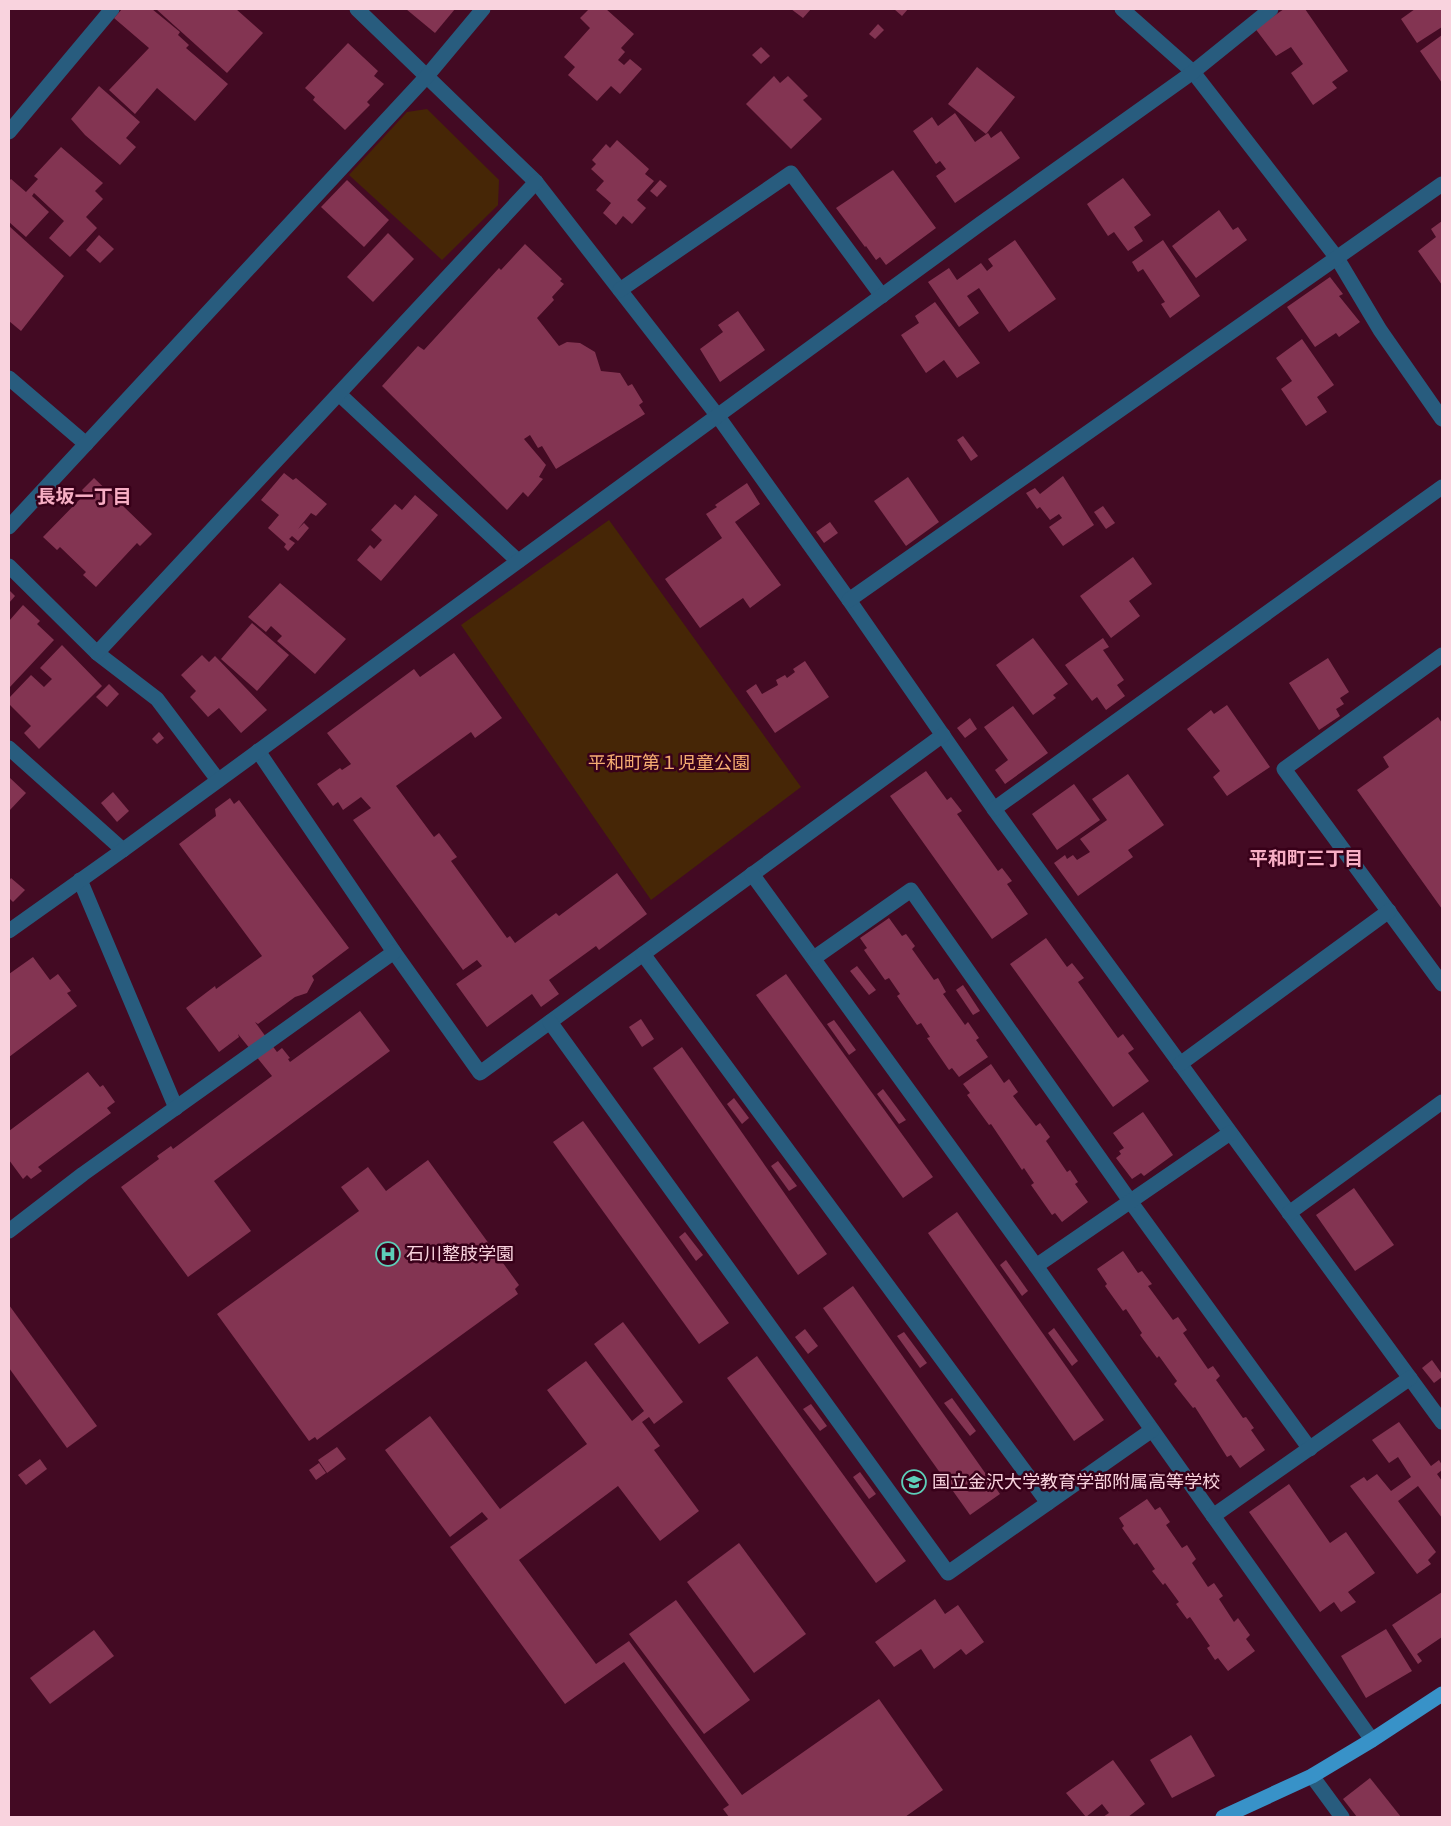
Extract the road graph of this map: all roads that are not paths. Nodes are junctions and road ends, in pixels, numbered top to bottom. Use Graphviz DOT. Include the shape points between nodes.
graph roads {
  1 [pos="112,9"];
  2 [pos="357,9"];
  3 [pos="482,9"];
  4 [pos="1122,9"];
  5 [pos="1271,9"];
  6 [pos="1193,72"];
  7 [pos="427,76"];
  8 [pos="9,132"];
  9 [pos="536,182"];
  10 [pos="1442,184"];
  11 [pos="1338,258"];
  12 [pos="620,290"];
  13 [pos="882,296"];
  14 [pos="9,378"];
  15 [pos="339,394"];
  16 [pos="717,416"];
  17 [pos="1442,419"];
  18 [pos="86,444"];
  19 [pos="1442,487"];
  20 [pos="9,527"];
  21 [pos="518,561"];
  22 [pos="9,566"];
  23 [pos="849,600"];
  24 [pos="96,653"];
  25 [pos="1442,655"];
  26 [pos="943,735"];
  27 [pos="9,748"];
  28 [pos="258,751"];
  29 [pos="218,780"];
  30 [pos="994,809"];
  31 [pos="123,850"];
  32 [pos="752,874"];
  33 [pos="80,880"];
  34 [pos="1389,911"];
  35 [pos="9,931"];
  36 [pos="394,952"];
  37 [pos="643,954"];
  38 [pos="814,958"];
  39 [pos="1442,984"];
  40 [pos="550,1022"];
  41 [pos="1180,1064"];
  42 [pos="1442,1102"];
  43 [pos="176,1108"];
  44 [pos="1230,1133"];
  45 [pos="1130,1201"];
  46 [pos="1289,1213"];
  47 [pos="9,1231"];
  48 [pos="1036,1266"];
  49 [pos="1410,1378"];
  50 [pos="1441,1417"];
  51 [pos="1152,1430"];
  52 [pos="1310,1449"];
  53 [pos="1048,1503"];
  54 [pos="1213,1516"];
  55 [pos="1442,1694"];
  56 [pos="1372,1740"];
  57 [pos="1312,1776"];
  58 [pos="1223,1817"];
  59 [pos="1342,1817"];
  1 -- 8 [label="street"];
  2 -- 7 [label="street"];
  3 -- 7 [label="street"];
  4 -- 6 [label="street"];
  5 -- 6 [label="street"];
  6 -- 11 [label="street"];
  6 -- 13 [label="street"];
  7 -- 9 [label="street"];
  7 -- 18 [label="street"];
  9 -- 12 [label="street"];
  9 -- 15 [label="street"];
  10 -- 11 [label="street"];
  11 -- 17 [label="street" via="1380,330"];
  11 -- 23 [label="street"];
  12 -- 13 [label="street" via="791,173"];
  12 -- 16 [label="street"];
  13 -- 16 [label="street"];
  14 -- 18 [label="street"];
  15 -- 21 [label="street"];
  15 -- 24 [label="street"];
  16 -- 21 [label="street"];
  16 -- 23 [label="street"];
  18 -- 20 [label="street"];
  19 -- 30 [label="street"];
  21 -- 28 [label="street"];
  22 -- 24 [label="street"];
  23 -- 26 [label="street"];
  24 -- 29 [label="street" via="157,699"];
  25 -- 34 [label="street" via="1284,769"];
  26 -- 30 [label="street"];
  26 -- 32 [label="street"];
  27 -- 31 [label="street"];
  28 -- 29 [label="street"];
  28 -- 36 [label="street"];
  29 -- 31 [label="street"];
  30 -- 41 [label="street"];
  31 -- 33 [label="street"];
  32 -- 37 [label="street"];
  32 -- 38 [label="street"];
  33 -- 35 [label="street"];
  33 -- 43 [label="street"];
  34 -- 39 [label="street"];
  34 -- 41 [label="street"];
  36 -- 40 [label="street" via="480,1073"];
  36 -- 43 [label="street"];
  37 -- 40 [label="street"];
  37 -- 53 [label="street"];
  38 -- 45 [label="street" via="911,890"];
  38 -- 48 [label="street"];
  40 -- 53 [label="street" via="948,1573"];
  41 -- 44 [label="street"];
  42 -- 46 [label="street"];
  43 -- 47 [label="street" via="82,1174"];
  44 -- 45 [label="street"];
  44 -- 46 [label="street"];
  45 -- 48 [label="street"];
  45 -- 52 [label="street"];
  46 -- 49 [label="street"];
  48 -- 51 [label="street"];
  49 -- 50 [label="street"];
  49 -- 52 [label="street"];
  51 -- 53 [label="street"];
  51 -- 54 [label="street"];
  52 -- 54 [label="street"];
  54 -- 56 [label="street"];
  55 -- 56 [label="main road"];
  56 -- 57 [label="main road"];
  57 -- 58 [label="main road"];
  57 -- 59 [label="street"];
}
